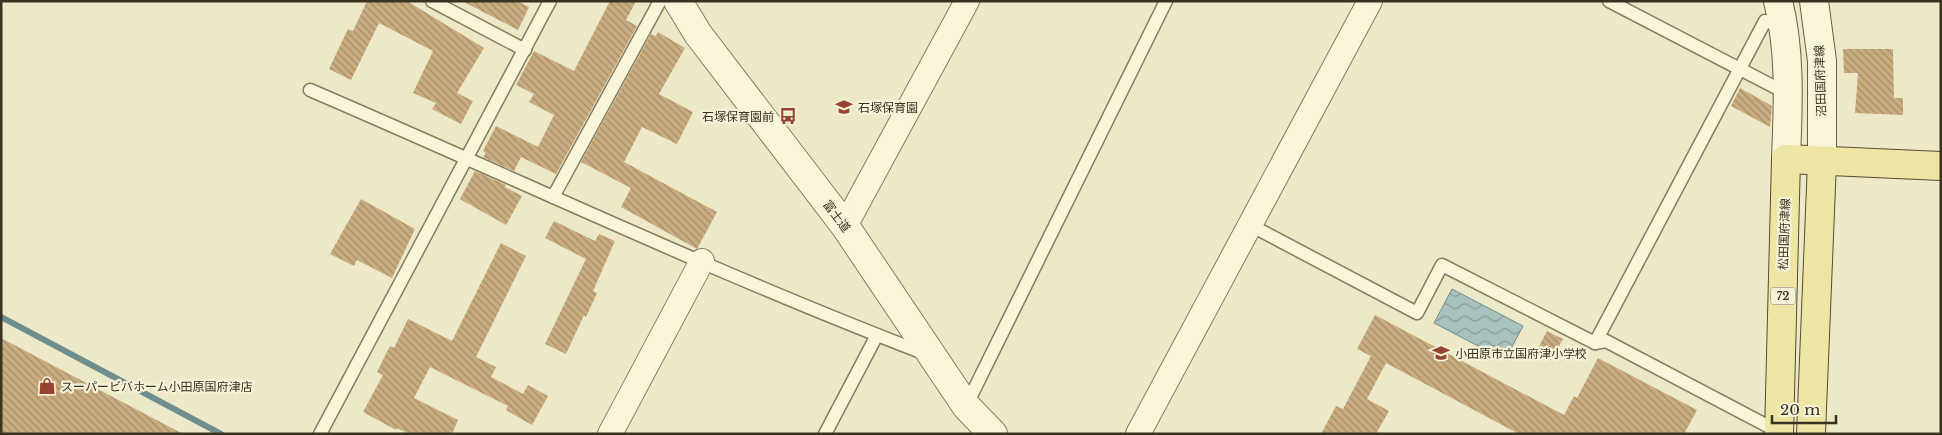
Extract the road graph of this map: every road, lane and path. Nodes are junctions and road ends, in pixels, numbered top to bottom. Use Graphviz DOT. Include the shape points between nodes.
graph roads {
  1 [pos="432,1"];
  2 [pos="550,1"];
  3 [pos="660,1"];
  4 [pos="678,1"];
  5 [pos="967,1"];
  6 [pos="1166,1"];
  7 [pos="1370,1"];
  8 [pos="1608,1"];
  9 [pos="1814,1"];
  10 [pos="1782,14"];
  11 [pos="525,50"];
  12 [pos="1738,68"];
  13 [pos="310,90"];
  14 [pos="1788,94"];
  15 [pos="467,157"];
  16 [pos="1786,159"];
  17 [pos="1822,162"];
  18 [pos="1941,166"];
  19 [pos="553,197"];
  20 [pos="1250,225"];
  21 [pos="845,226"];
  22 [pos="702,261"];
  23 [pos="877,336"];
  24 [pos="1595,342"];
  25 [pos="934,357"];
  26 [pos="966,406"];
  27 [pos="1779,433"];
  28 [pos="320,434"];
  29 [pos="610,434"];
  30 [pos="825,434"];
  31 [pos="993,434"];
  32 [pos="1138,434"];
  33 [pos="1811,434"];
  1 -- 11 [label="lane"];
  2 -- 11 [label="lane"];
  3 -- 19 [label="lane"];
  4 -- 21 [label="street, 富士道" via="698,34"];
  5 -- 21 [label="street"];
  6 -- 26 [label="lane"];
  7 -- 20 [label="street"];
  8 -- 12 [label="lane"];
  9 -- 17 [label="street, 沼田国府津線" via="1822,61"];
  10 -- 12 [label="lane" via="1765,21"];
  10 -- 14 [label="street"];
  11 -- 15 [label="lane"];
  12 -- 14 [label="lane"];
  12 -- 24 [label="lane"];
  13 -- 15 [label="lane"];
  14 -- 16 [label="street"];
  15 -- 19 [label="lane"];
  15 -- 28 [label="lane"];
  16 -- 17 [label="main road"];
  16 -- 27 [label="main road, 松田国府津線 / 72"];
  17 -- 18 [label="main road"];
  17 -- 33 [label="main road"];
  19 -- 22 [label="lane"];
  20 -- 24 [label="lane" via="1417,313 1442,265"];
  20 -- 32 [label="street"];
  21 -- 25 [label="street, 富士道"];
  22 -- 23 [label="lane"];
  22 -- 29 [label="street"];
  23 -- 25 [label="lane"];
  23 -- 30 [label="lane"];
  24 -- 27 [label="lane" via="1606,340"];
  25 -- 26 [label="street, 富士道"];
  26 -- 31 [label="street, 富士道"];
}
